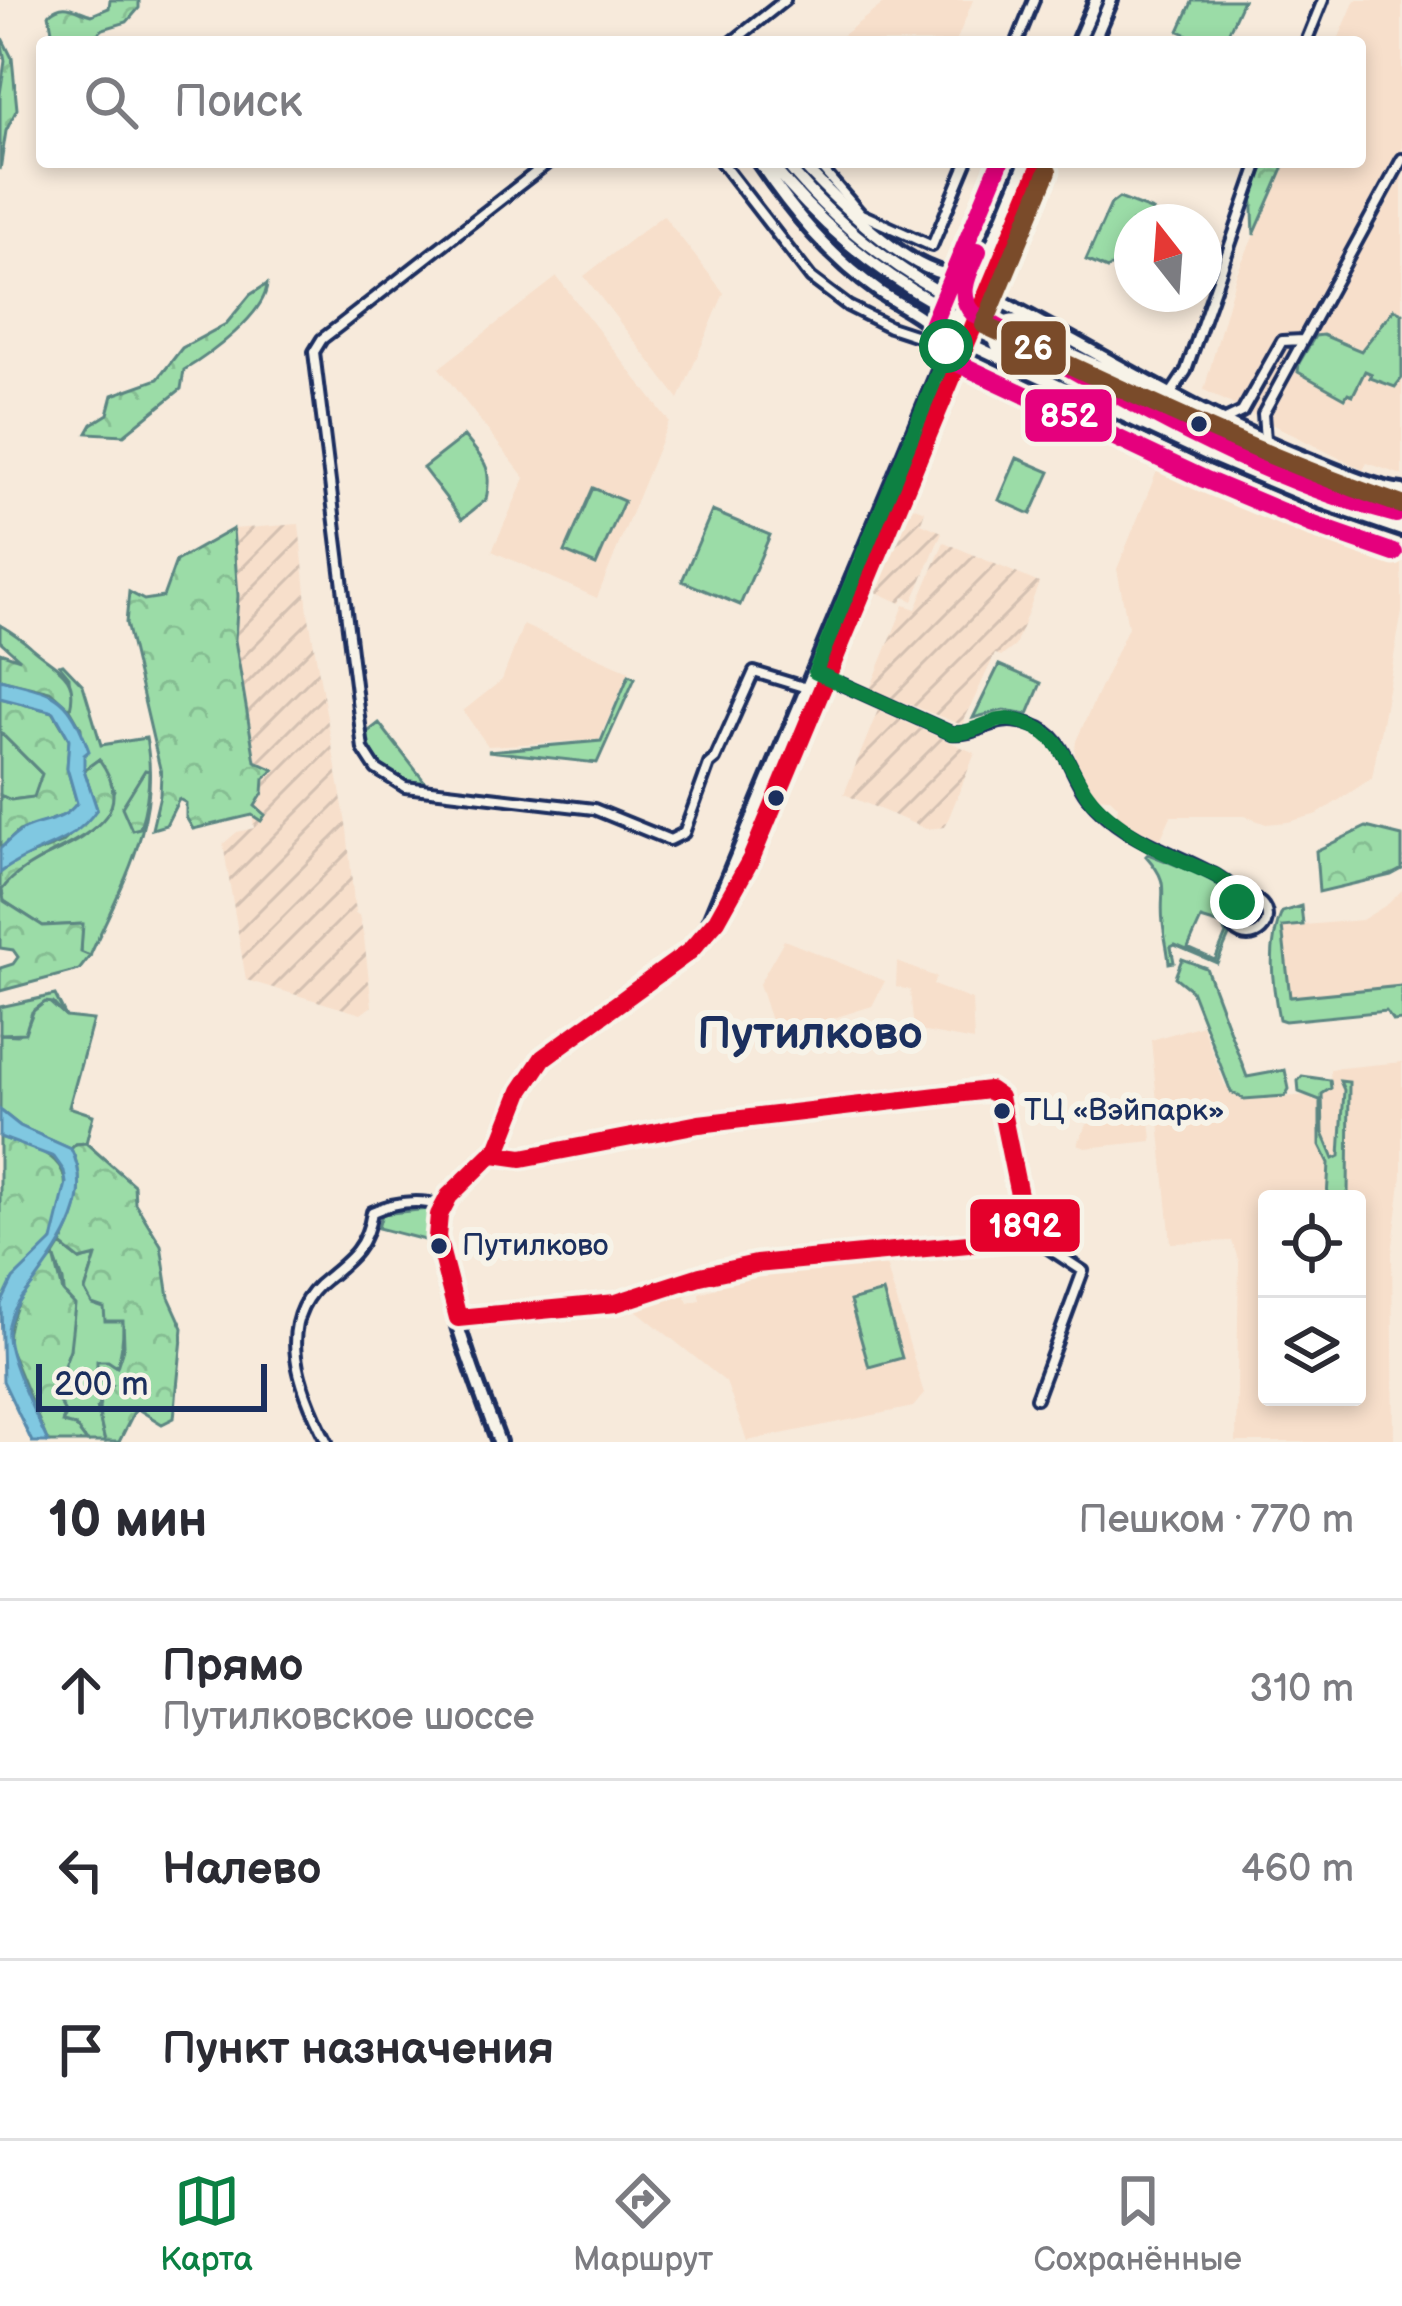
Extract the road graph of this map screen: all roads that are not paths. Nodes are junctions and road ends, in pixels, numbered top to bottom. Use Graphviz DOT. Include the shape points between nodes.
graph roads {
  1 [pos="785,0"];
  2 [pos="1034,0"];
  3 [pos="1096,0"];
  4 [pos="1111,0"];
  5 [pos="1323,0"];
  6 [pos="740,36"];
  7 [pos="1019,36"];
  8 [pos="1081,36"];
  9 [pos="1096,36"];
  10 [pos="1308,36"];
  11 [pos="1402,159"];
  12 [pos="540,168"];
  13 [pos="726,168"];
  14 [pos="763,168"];
  15 [pos="774,168"];
  16 [pos="790,168"];
  17 [pos="806,168"];
  18 [pos="822,168"];
  19 [pos="964,168"];
  20 [pos="1023,168"];
  21 [pos="1040,168"];
  22 [pos="1257,168"];
  23 [pos="982,267"];
  24 [pos="948,274"];
  25 [pos="973,288"];
  26 [pos="987,294"];
  27 [pos="924,320"];
  28 [pos="1032,320"];
  29 [pos="1304,340"];
  30 [pos="967,343"];
  31 [pos="949,346"];
  32 [pos="1003,359"];
  33 [pos="1173,398"];
  34 [pos="1218,422"];
  35 [pos="1166,435"];
  36 [pos="1266,443"];
  37 [pos="1402,491"];
  38 [pos="1402,530"];
  39 [pos="821,675"];
  40 [pos="814,690"];
  41 [pos="1225,882"];
  42 [pos="1251,899"];
  43 [pos="1232,906"];
  44 [pos="494,1154"];
  45 [pos="442,1206"];
  46 [pos="1027,1234"];
  47 [pos="458,1318"];
  48 [pos="1036,1398"];
  49 [pos="327,1442"];
  50 [pos="499,1442"];
  1 -- 6 [label="street"];
  2 -- 7 [label="street"];
  3 -- 8 [label="street"];
  4 -- 9 [label="street"];
  5 -- 10 [label="street"];
  11 -- 29 [label="street"];
  12 -- 40 [label="street" via="314,352 363,749 405,787 595,809 670,840 684,833 754,672"];
  13 -- 31 [label="street" via="811,278 890,327"];
  14 -- 27 [label="street" via="848,269"];
  15 -- 16 [label="street" via="851,249 888,277 941,300 860,240"];
  17 -- 24 [label="street" via="868,231"];
  18 -- 19 [label="street" via="860,214 932,246"];
  20 -- 23 [label="street"];
  21 -- 26 [label="street"];
  22 -- 33 [label="street"];
  23 -- 24 [label="street" via="968,277"];
  23 -- 25 [label="street"];
  24 -- 27 [label="street" via="962,291 958,312 946,322"];
  25 -- 26 [label="street"];
  25 -- 31 [label="street"];
  26 -- 28 [label="street"];
  26 -- 30 [label="street"];
  27 -- 31 [label="street"];
  28 -- 32 [label="street" via="998,327 993,340"];
  28 -- 33 [label="street"];
  29 -- 34 [label="street" via="1282,341 1242,412"];
  29 -- 36 [label="street" via="1263,413"];
  30 -- 31 [label="street"];
  30 -- 32 [label="street"];
  30 -- 39 [label="street"];
  31 -- 39 [label="street"];
  32 -- 35 [label="street"];
  33 -- 34 [label="street"];
  33 -- 35 [label="street" via="1017,336"];
  34 -- 36 [label="street"];
  35 -- 38 [label="street"];
  36 -- 37 [label="street"];
  39 -- 40 [label="street"];
  39 -- 41 [label="street" via="951,733 1004,719 1040,728 1059,743 1084,792 1136,840"];
  40 -- 44 [label="street" via="737,887 697,944 543,1058"];
  41 -- 42 [label="street"];
  41 -- 43 [label="street"];
  42 -- 43 [label="street"];
  42 -- 43 [label="street" via="1266,921 1252,935 1232,928"];
  44 -- 45 [label="street"];
  44 -- 46 [label="street" via="522,1158 699,1124 989,1090 999,1097"];
  45 -- 47 [label="street" via="436,1237"];
  45 -- 49 [label="street" via="408,1202 372,1212 364,1244 316,1289 295,1324 308,1406"];
  46 -- 47 [label="street" via="745,1266 616,1303"];
  46 -- 48 [label="street" via="1083,1270"];
  47 -- 50 [label="street"];
}
